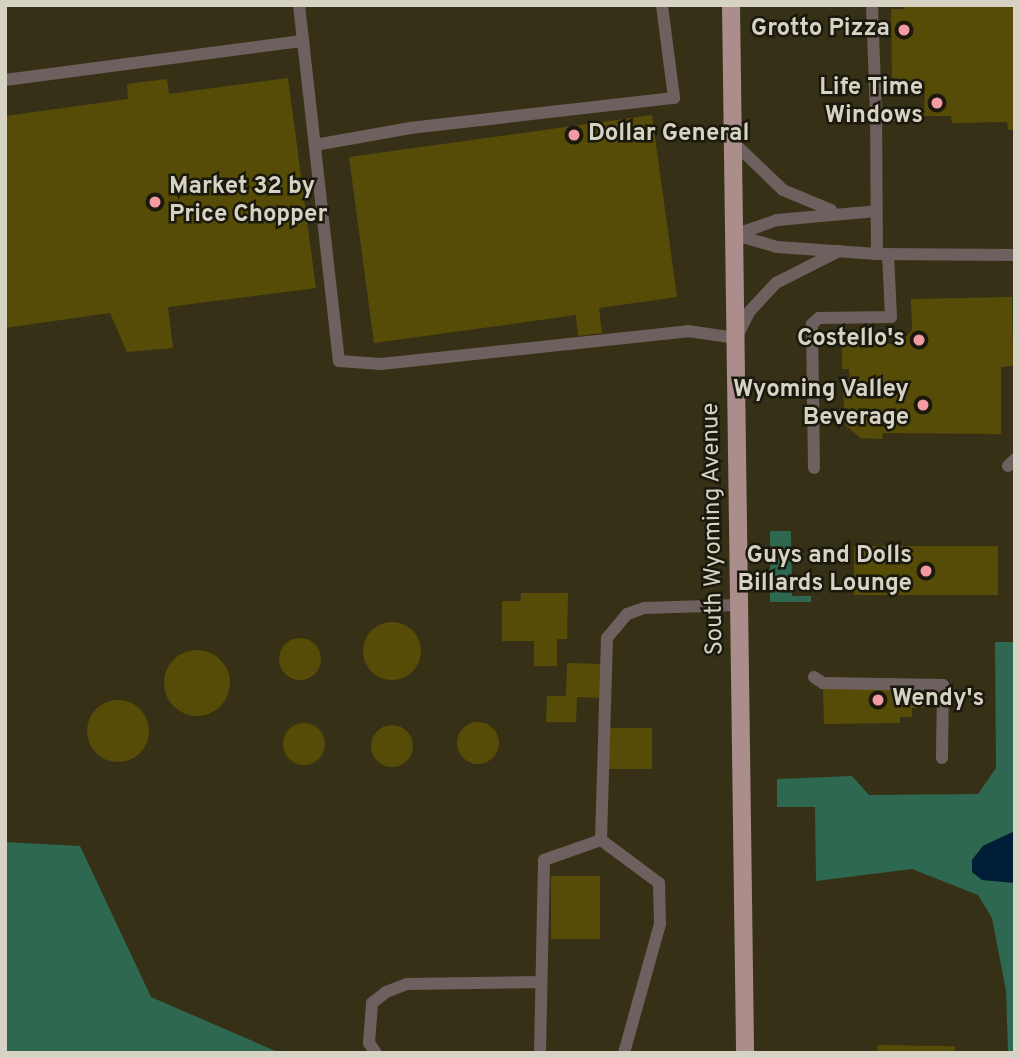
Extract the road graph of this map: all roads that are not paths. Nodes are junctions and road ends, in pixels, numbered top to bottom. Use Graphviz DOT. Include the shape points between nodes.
graph roads {
  1 [pos="299,5"];
  2 [pos="662,5"];
  3 [pos="731,5"];
  4 [pos="872,5"];
  5 [pos="303,41"];
  6 [pos="5,80"];
  7 [pos="876,115"];
  8 [pos="901,115"];
  9 [pos="734,143"];
  10 [pos="315,145"];
  11 [pos="877,211"];
  12 [pos="834,212"];
  13 [pos="736,234"];
  14 [pos="839,251"];
  15 [pos="883,254"];
  16 [pos="1015,255"];
  17 [pos="736,338"];
  18 [pos="814,468"];
  19 [pos="738,605"];
  20 [pos="814,677"];
  21 [pos="943,758"];
  22 [pos="601,840"];
  23 [pos="541,982"];
  24 [pos="376,1053"];
  25 [pos="540,1053"];
  26 [pos="624,1053"];
  27 [pos="745,1053"];
  1 -- 5 [label="lane"];
  2 -- 10 [label="lane" via="674,97 411,128"];
  3 -- 9 [label="main road, South Wyoming Avenue"];
  4 -- 7 [label="lane"];
  5 -- 6 [label="lane"];
  5 -- 10 [label="lane"];
  7 -- 8 [label="lane"];
  7 -- 11 [label="lane"];
  9 -- 12 [label="lane" via="783,190"];
  9 -- 13 [label="main road, South Wyoming Avenue"];
  10 -- 17 [label="lane" via="339,361 381,365 688,331"];
  11 -- 12 [label="lane"];
  11 -- 15 [label="lane"];
  12 -- 13 [label="lane" via="777,220"];
  13 -- 14 [label="lane" via="777,247"];
  13 -- 17 [label="main road, South Wyoming Avenue"];
  14 -- 15 [label="lane"];
  14 -- 17 [label="lane" via="775,283 750,312"];
  15 -- 16 [label="lane"];
  15 -- 18 [label="lane" via="891,317 819,318 812,324"];
  17 -- 19 [label="main road, South Wyoming Avenue"];
  19 -- 22 [label="lane" via="643,608 627,614 607,638"];
  19 -- 27 [label="main road, South Wyoming Avenue"];
  20 -- 21 [label="lane" via="823,683 943,685"];
  22 -- 23 [label="lane" via="544,860"];
  22 -- 26 [label="lane" via="659,883 660,924"];
  23 -- 24 [label="lane" via="407,984 386,992 372,1003 369,1043"];
  23 -- 25 [label="lane"];
}
